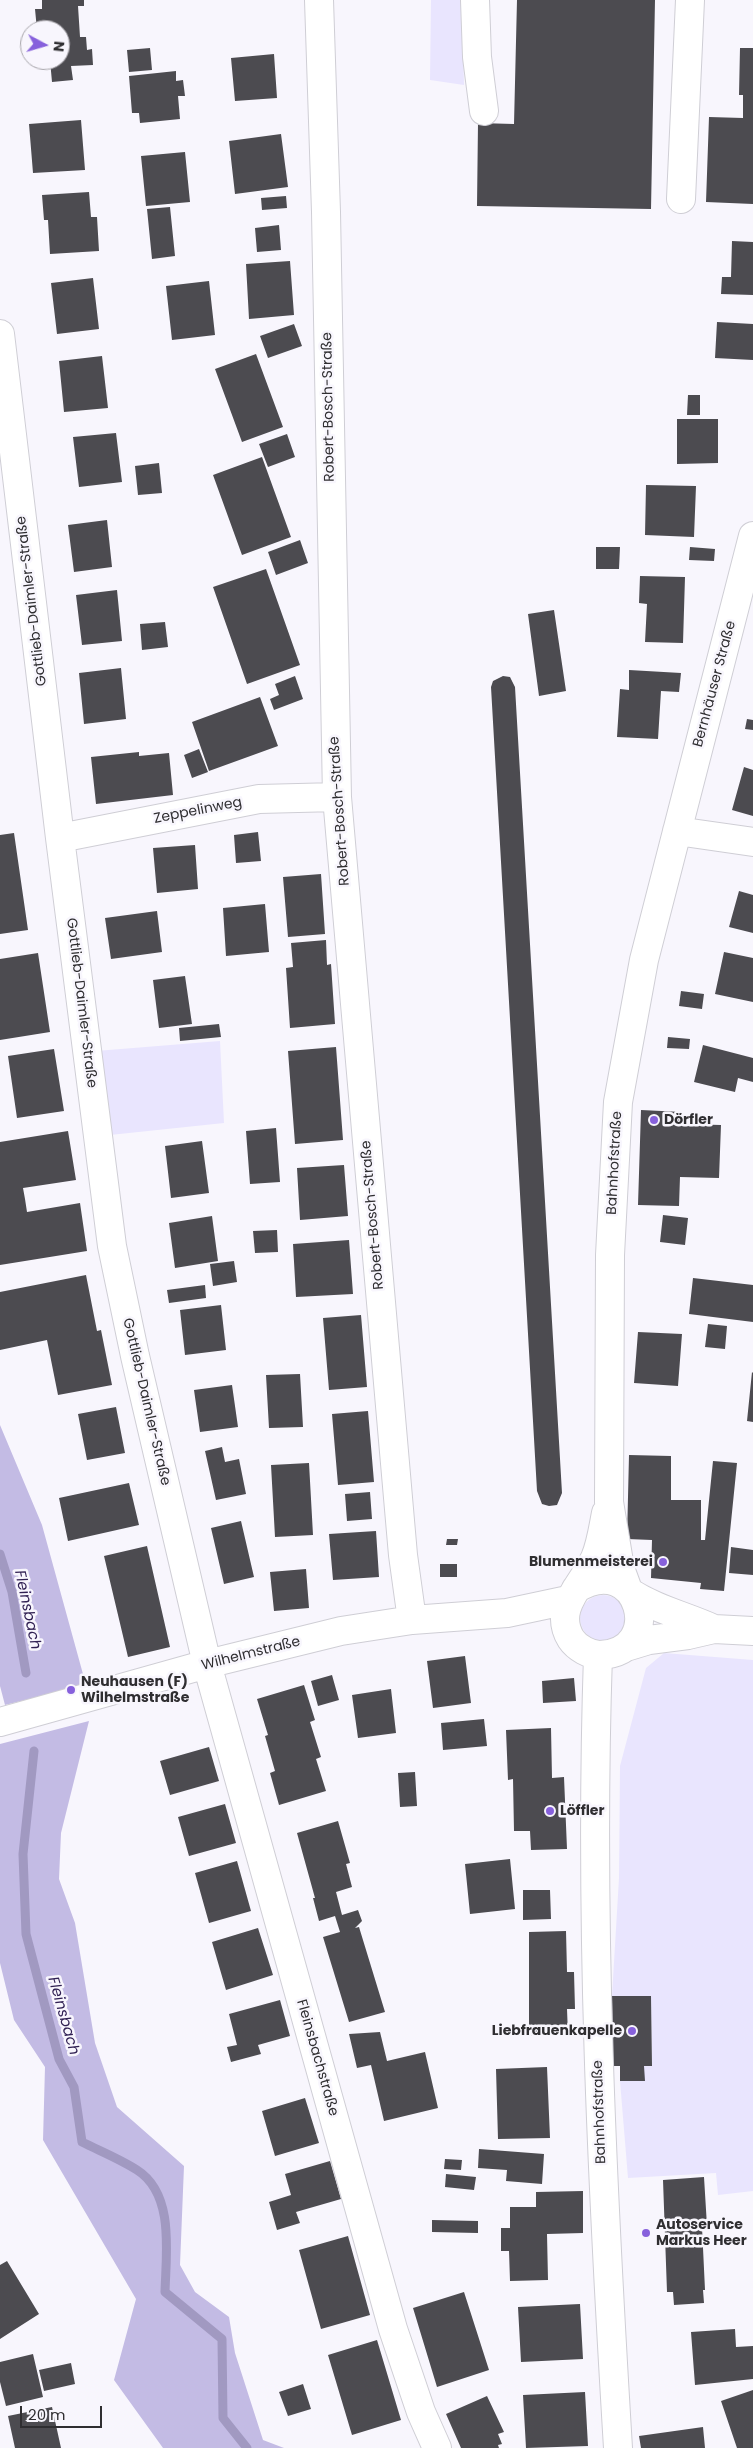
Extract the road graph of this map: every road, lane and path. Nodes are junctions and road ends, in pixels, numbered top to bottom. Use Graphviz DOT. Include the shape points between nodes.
graph roads {
  1 [pos="475,0"];
  2 [pos="690,0"];
  3 [pos="315,1"];
  4 [pos="484,111"];
  5 [pos="681,199"];
  6 [pos="0,334"];
  7 [pos="753,536"];
  8 [pos="337,797"];
  9 [pos="677,831"];
  10 [pos="60,838"];
  11 [pos="753,842"];
  12 [pos="609,1502"];
  13 [pos="629,1592"];
  14 [pos="572,1594"];
  15 [pos="506,1613"];
  16 [pos="412,1620"];
  17 [pos="714,1629"];
  18 [pos="753,1631"];
  19 [pos="568,1633"];
  20 [pos="626,1647"];
  21 [pos="598,1655"];
  22 [pos="207,1664"];
  23 [pos="0,1722"];
  24 [pos="437,2448"];
  25 [pos="618,2448"];
  1 -- 4 [label="street" via="477,57"];
  2 -- 5 [label="street"];
  3 -- 8 [label="street, Robert-Bosch-Straße" via="326,212"];
  6 -- 10 [label="street, Gottlieb-Daimler-Straße"];
  7 -- 9 [label="street, Bernhäuser Straße"];
  8 -- 10 [label="street, Zeppelinweg" via="259,799"];
  8 -- 16 [label="street, Robert-Bosch-Straße" via="402,1555"];
  9 -- 11 [label="street"];
  9 -- 12 [label="street, Bahnhofstraße" via="644,960 618,1102 610,1273"];
  10 -- 22 [label="street, Gottlieb-Daimler-Straße" via="112,1246"];
  12 -- 13 [label="street, Bahnhofstraße" via="620,1568"];
  12 -- 14 [label="street, Bahnhofstraße" via="596,1555"];
  13 -- 14 [label="street" via="613,1581 600,1579 587,1582"];
  13 -- 17 [label="street" via="648,1604"];
  13 -- 20 [label="street, Bahnhofstraße" via="639,1608 640,1621 636,1636"];
  14 -- 15 [label="street, Wilhelmstraße"];
  14 -- 19 [label="street, Bahnhofstraße" via="564,1613"];
  15 -- 16 [label="street, Wilhelmstraße"];
  15 -- 19 [label="street, Wilhelmstraße"];
  16 -- 22 [label="street, Wilhelmstraße" via="341,1631"];
  17 -- 18 [label="street"];
  17 -- 20 [label="street"];
  19 -- 21 [label="street" via="583,1651"];
  20 -- 21 [label="street" via="612,1654"];
  21 -- 25 [label="street, Bahnhofstraße" via="595,1986"];
  22 -- 23 [label="street, Wilhelmstraße"];
  22 -- 24 [label="street, Fleinsbachstraße" via="393,2329 421,2412"];
}
